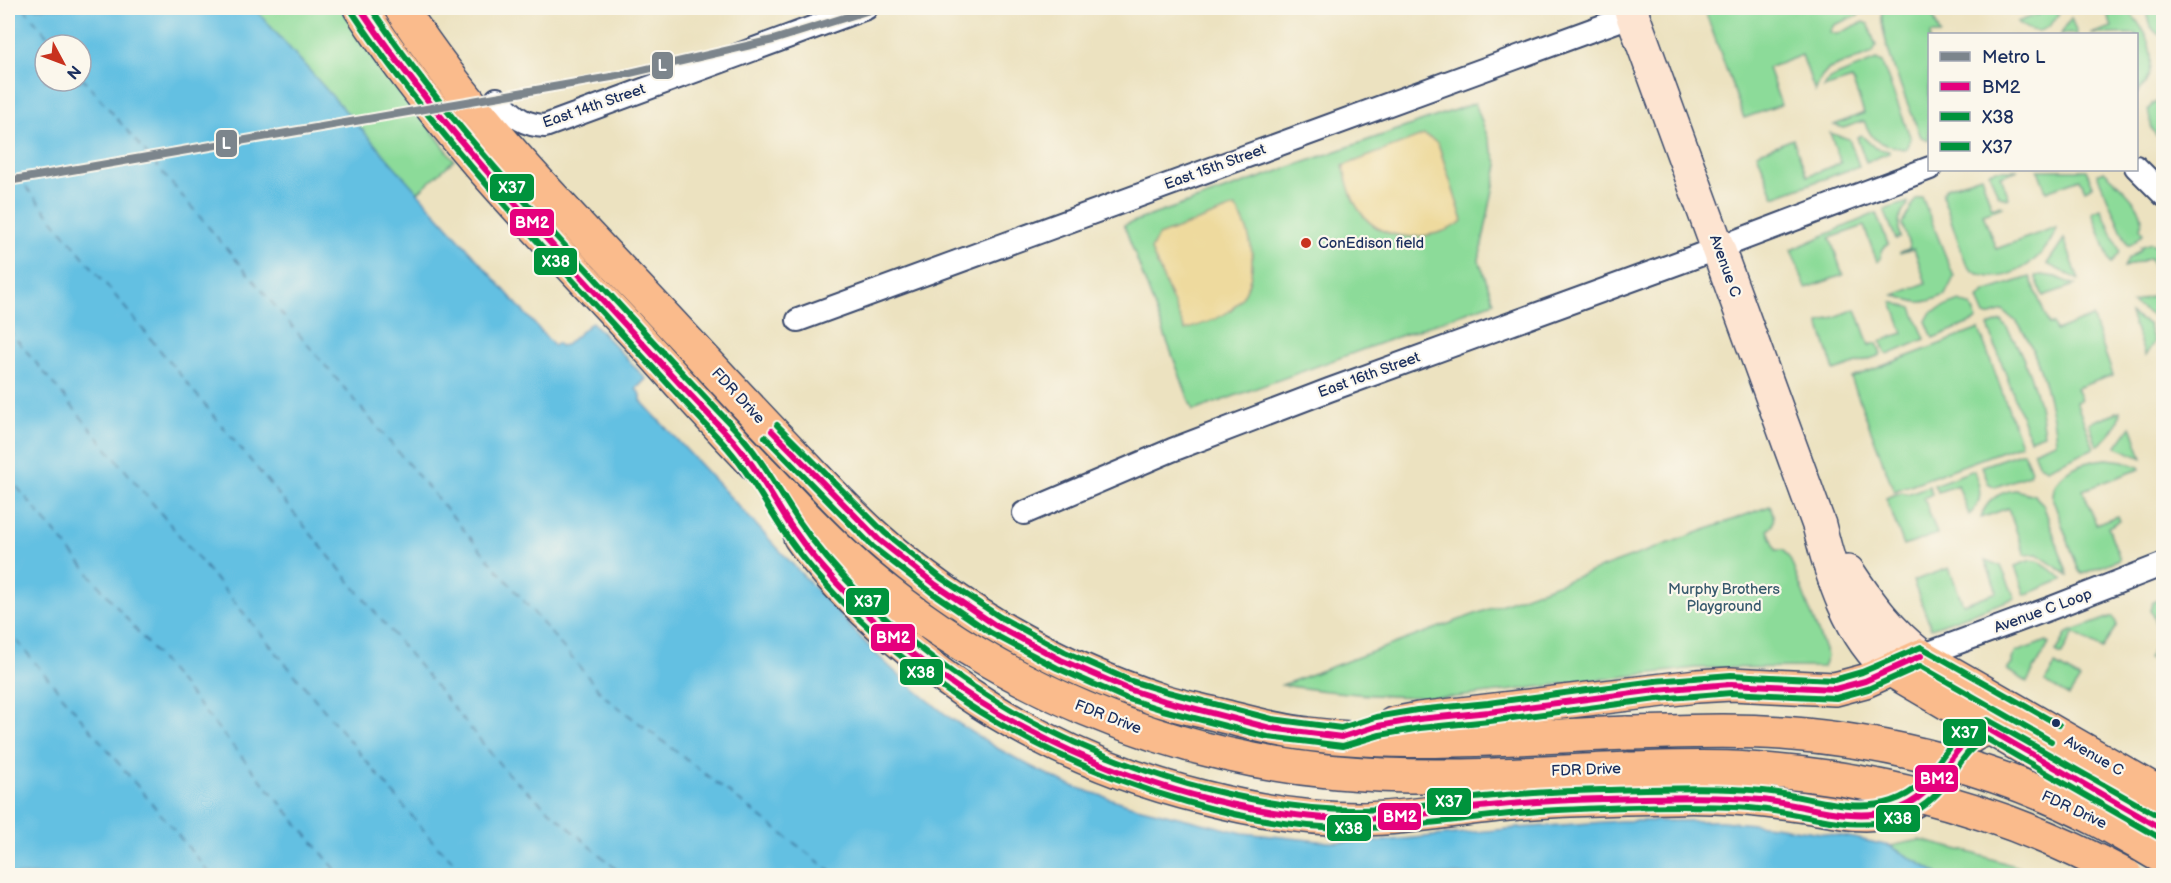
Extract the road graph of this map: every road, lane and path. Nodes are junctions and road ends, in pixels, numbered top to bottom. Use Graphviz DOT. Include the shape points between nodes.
graph roads {
  1 [pos="360,8"];
  2 [pos="401,8"];
  3 [pos="866,8"];
  4 [pos="1632,11"];
  5 [pos="497,99"];
  6 [pos="1928,168"];
  7 [pos="2138,169"];
  8 [pos="2163,195"];
  9 [pos="1718,248"];
  10 [pos="798,320"];
  11 [pos="740,449"];
  12 [pos="1024,513"];
  13 [pos="1819,525"];
  14 [pos="2163,564"];
  15 [pos="1921,656"];
  16 [pos="1891,670"];
  17 [pos="1988,729"];
  18 [pos="1342,737"];
  19 [pos="2163,796"];
  20 [pos="2163,830"];
  21 [pos="2163,858"];
  22 [pos="2126,876"];
  1 -- 11 [label="main road, FDR Drive" via="461,145"];
  2 -- 18 [label="main road, FDR Drive" via="466,99 522,163 852,514 914,568 995,625 1117,684 1165,701 1270,728"];
  3 -- 5 [label="street, East 14th Street" via="545,126 531,126 518,119"];
  4 -- 9 [label="main road, Avenue C"];
  4 -- 10 [label="street, East 15th Street"];
  6 -- 9 [label="street"];
  7 -- 8 [label="street"];
  9 -- 12 [label="street, East 16th Street" via="1308,398"];
  9 -- 13 [label="main road, Avenue C"];
  11 -- 17 [label="main road" via="808,549 842,587 887,631 948,681 1012,722 1076,755 1145,782 1220,802 1294,815 1359,819 1509,804 1693,796 1872,814 1901,808 1927,792 1961,744"];
  11 -- 22 [label="main road, FDR Drive, bridge" via="839,551 956,641 1077,706 1192,746 1266,763 1340,772 1465,775 1747,769 1813,774 1944,801 2058,843"];
  13 -- 15 [label="main road, Avenue C" via="1886,624"];
  13 -- 16 [label="main road, Avenue C" via="1847,608 1873,654"];
  14 -- 15 [label="street, Avenue C Loop"];
  15 -- 16 [label="main road"];
  15 -- 19 [label="main road, Avenue C"];
  16 -- 17 [label="main road, Avenue C"];
  16 -- 18 [label="main road" via="1835,689 1731,684 1656,690 1419,719"];
  17 -- 20 [label="main road, Avenue C"];
  18 -- 21 [label="main road, FDR Drive, bridge" via="1453,740 1627,732 1780,732 1836,738 1954,763 2060,802"];
}
